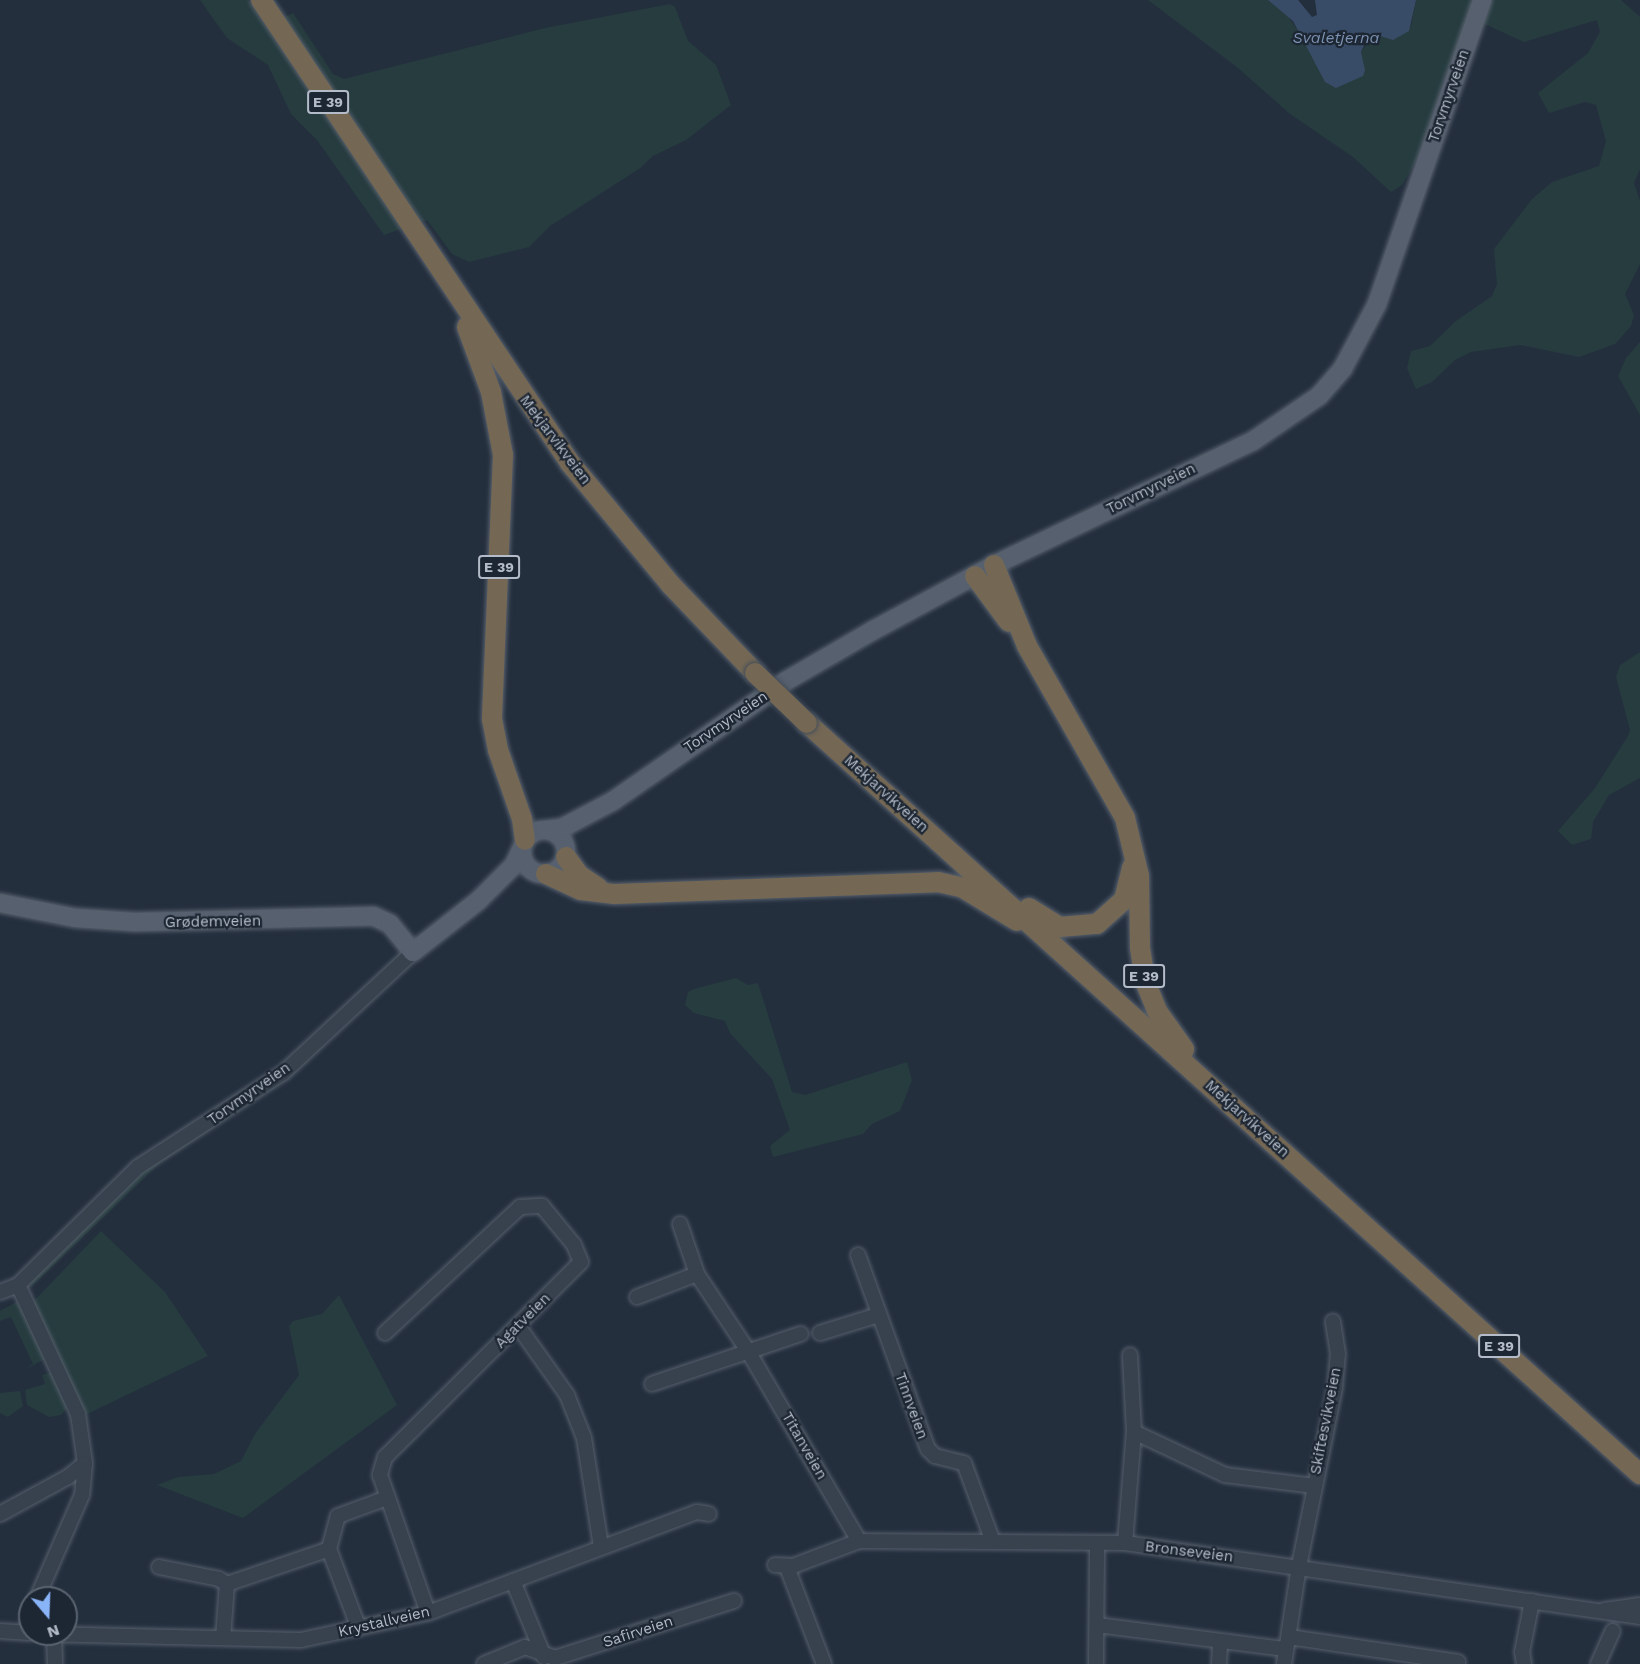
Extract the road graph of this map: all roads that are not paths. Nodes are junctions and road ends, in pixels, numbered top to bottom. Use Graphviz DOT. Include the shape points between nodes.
graph roads {
  1 [pos="261,0"];
  2 [pos="1482,0"];
  3 [pos="456,296"];
  4 [pos="994,565"];
  5 [pos="975,576"];
  6 [pos="1027,646"];
  7 [pos="612,801"];
  8 [pos="545,830"];
  9 [pos="524,844"];
  10 [pos="1133,844"];
  11 [pos="566,854"];
  12 [pos="541,874"];
  13 [pos="615,894"];
  14 [pos="1001,896"];
  15 [pos="479,900"];
  16 [pos="0,903"];
  17 [pos="1032,924"];
  18 [pos="414,952"];
  19 [pos="1215,1089"];
  20 [pos="680,1224"];
  21 [pos="858,1255"];
  22 [pos="697,1274"];
  23 [pos="18,1285"];
  24 [pos="0,1292"];
  25 [pos="637,1297"];
  26 [pos="878,1315"];
  27 [pos="1333,1321"];
  28 [pos="518,1326"];
  29 [pos="385,1333"];
  30 [pos="801,1334"];
  31 [pos="820,1334"];
  32 [pos="748,1351"];
  33 [pos="1130,1355"];
  34 [pos="652,1384"];
  35 [pos="1134,1432"];
  36 [pos="85,1464"];
  37 [pos="1640,1473"];
  38 [pos="1314,1486"];
  39 [pos="387,1498"];
  40 [pos="0,1514"];
  41 [pos="709,1514"];
  42 [pos="992,1539"];
  43 [pos="859,1541"];
  44 [pos="1097,1543"];
  45 [pos="1125,1544"];
  46 [pos="601,1547"];
  47 [pos="329,1549"];
  48 [pos="1299,1566"];
  49 [pos="159,1568"];
  50 [pos="513,1581"];
  51 [pos="227,1584"];
  52 [pos="42,1586"];
  53 [pos="734,1601"];
  54 [pos="1532,1601"];
  55 [pos="1640,1605"];
  56 [pos="1593,1611"];
  57 [pos="428,1613"];
  58 [pos="1640,1617"];
  59 [pos="1097,1625"];
  60 [pos="359,1629"];
  61 [pos="0,1631"];
  62 [pos="1613,1631"];
  63 [pos="18,1632"];
  64 [pos="78,1636"];
  65 [pos="223,1638"];
  66 [pos="1220,1642"];
  67 [pos="1287,1643"];
  68 [pos="50,1646"];
  69 [pos="544,1659"];
  70 [pos="1458,1662"];
  71 [pos="55,1664"];
  72 [pos="484,1664"];
  73 [pos="824,1664"];
  74 [pos="1096,1664"];
  75 [pos="1219,1664"];
  76 [pos="1284,1664"];
  77 [pos="1524,1664"];
  78 [pos="1598,1664"];
  1 -- 3 [label="highway, Mekjarvikveien / E 39"];
  2 -- 4 [label="main road, Torvmyrveien" via="1377,304 1343,368 1319,396 1253,441"];
  3 -- 9 [label="highway, E 39" via="491,392 503,455 492,719 498,750 522,819"];
  3 -- 14 [label="highway, Mekjarvikveien / E 39, bridge" via="570,464 671,585 755,674"];
  4 -- 5 [label="main road, Torvmyrveien"];
  4 -- 6 [label="highway, E 39"];
  5 -- 6 [label="highway, E 39"];
  5 -- 7 [label="main road, Torvmyrveien" via="786,681"];
  6 -- 10 [label="highway, E 39" via="1116,801"];
  7 -- 8 [label="main road, Torvmyrveien" via="562,828"];
  7 -- 11 [label="main road, Torvmyrveien"];
  8 -- 9 [label="main road"];
  8 -- 11 [label="main road" via="557,834"];
  9 -- 12 [label="main road" via="526,866"];
  9 -- 15 [label="main road, Torvmyrveien" via="514,865"];
  10 -- 14 [label="highway, E 39" via="1124,900 1097,924 1060,927"];
  10 -- 19 [label="highway, E 39" via="1139,876 1140,948 1150,995 1167,1027"];
  11 -- 12 [label="main road" via="559,869"];
  11 -- 13 [label="highway, E 39" via="586,880"];
  12 -- 13 [label="highway, E 39" via="581,890"];
  12 -- 15 [label="main road, Torvmyrveien"];
  13 -- 17 [label="highway, E 39" via="922,880 963,888 1003,915"];
  14 -- 17 [label="highway, Mekjarvikveien / E 39"];
  15 -- 18 [label="main road, Torvmyrveien"];
  16 -- 18 [label="main road, Grødemveien" via="76,918 135,922 373,916 390,924"];
  17 -- 19 [label="highway, Mekjarvikveien / E 39"];
  18 -- 23 [label="street, Torvmyrveien" via="283,1073 138,1167"];
  19 -- 37 [label="highway, Mekjarvikveien / E 39"];
  20 -- 22 [label="street, Titanveien"];
  21 -- 26 [label="street, Tinnveien"];
  22 -- 25 [label="street"];
  22 -- 32 [label="street, Titanveien"];
  23 -- 24 [label="street, Torvmyrveien"];
  23 -- 36 [label="street" via="78,1414"];
  26 -- 31 [label="street"];
  26 -- 42 [label="street, Tinnveien" via="928,1449 935,1456 964,1463"];
  27 -- 38 [label="street, Skiftesvikveien" via="1337,1370"];
  28 -- 29 [label="street, Agatveien" via="581,1262 574,1245 542,1206 519,1207"];
  28 -- 39 [label="street, Agatveien" via="385,1457 380,1475"];
  28 -- 46 [label="street" via="567,1395 584,1438"];
  30 -- 32 [label="street"];
  32 -- 34 [label="street"];
  32 -- 43 [label="street, Titanveien"];
  33 -- 35 [label="street"];
  35 -- 38 [label="street, Skiftesvikveien" via="1225,1475"];
  35 -- 45 [label="street"];
  36 -- 40 [label="street" via="68,1478"];
  36 -- 52 [label="street" via="82,1495"];
  38 -- 48 [label="street, Skiftesvikveien"];
  39 -- 47 [label="street" via="338,1516"];
  39 -- 57 [label="street, Agatveien"];
  41 -- 46 [label="street, Krystallveien" via="697,1512"];
  42 -- 43 [label="street, Bronseveien"];
  42 -- 44 [label="street, Bronseveien"];
  43 -- 73 [label="street, Bronseveien" via="781,1566"];
  44 -- 45 [label="street, Bronseveien"];
  44 -- 59 [label="street"];
  45 -- 48 [label="street, Bronseveien"];
  46 -- 50 [label="street, Krystallveien"];
  47 -- 51 [label="street"];
  47 -- 60 [label="street"];
  48 -- 54 [label="street, Bronseveien"];
  48 -- 67 [label="street, Skiftesvikveien"];
  49 -- 51 [label="street" via="219,1579"];
  50 -- 57 [label="street, Krystallveien"];
  50 -- 69 [label="street"];
  51 -- 65 [label="street"];
  53 -- 69 [label="street, Safirveien"];
  54 -- 56 [label="street, Bronseveien"];
  54 -- 77 [label="street" via="1522,1652"];
  55 -- 56 [label="street, Bronseveien"];
  56 -- 58 [label="street, Bronseveien"];
  57 -- 60 [label="street, Krystallveien"];
  59 -- 66 [label="street" via="1130,1626"];
  59 -- 74 [label="street"];
  60 -- 65 [label="street, Krystallveien" via="301,1640"];
  61 -- 63 [label="street"];
  62 -- 78 [label="street"];
  64 -- 65 [label="street, Krystallveien"];
  66 -- 67 [label="street"];
  66 -- 75 [label="street"];
  67 -- 70 [label="street"];
  67 -- 76 [label="street, Skiftesvikveien"];
  68 -- 71 [label="street"];
  69 -- 72 [label="street, Safirveien" via="525,1647"];
}
